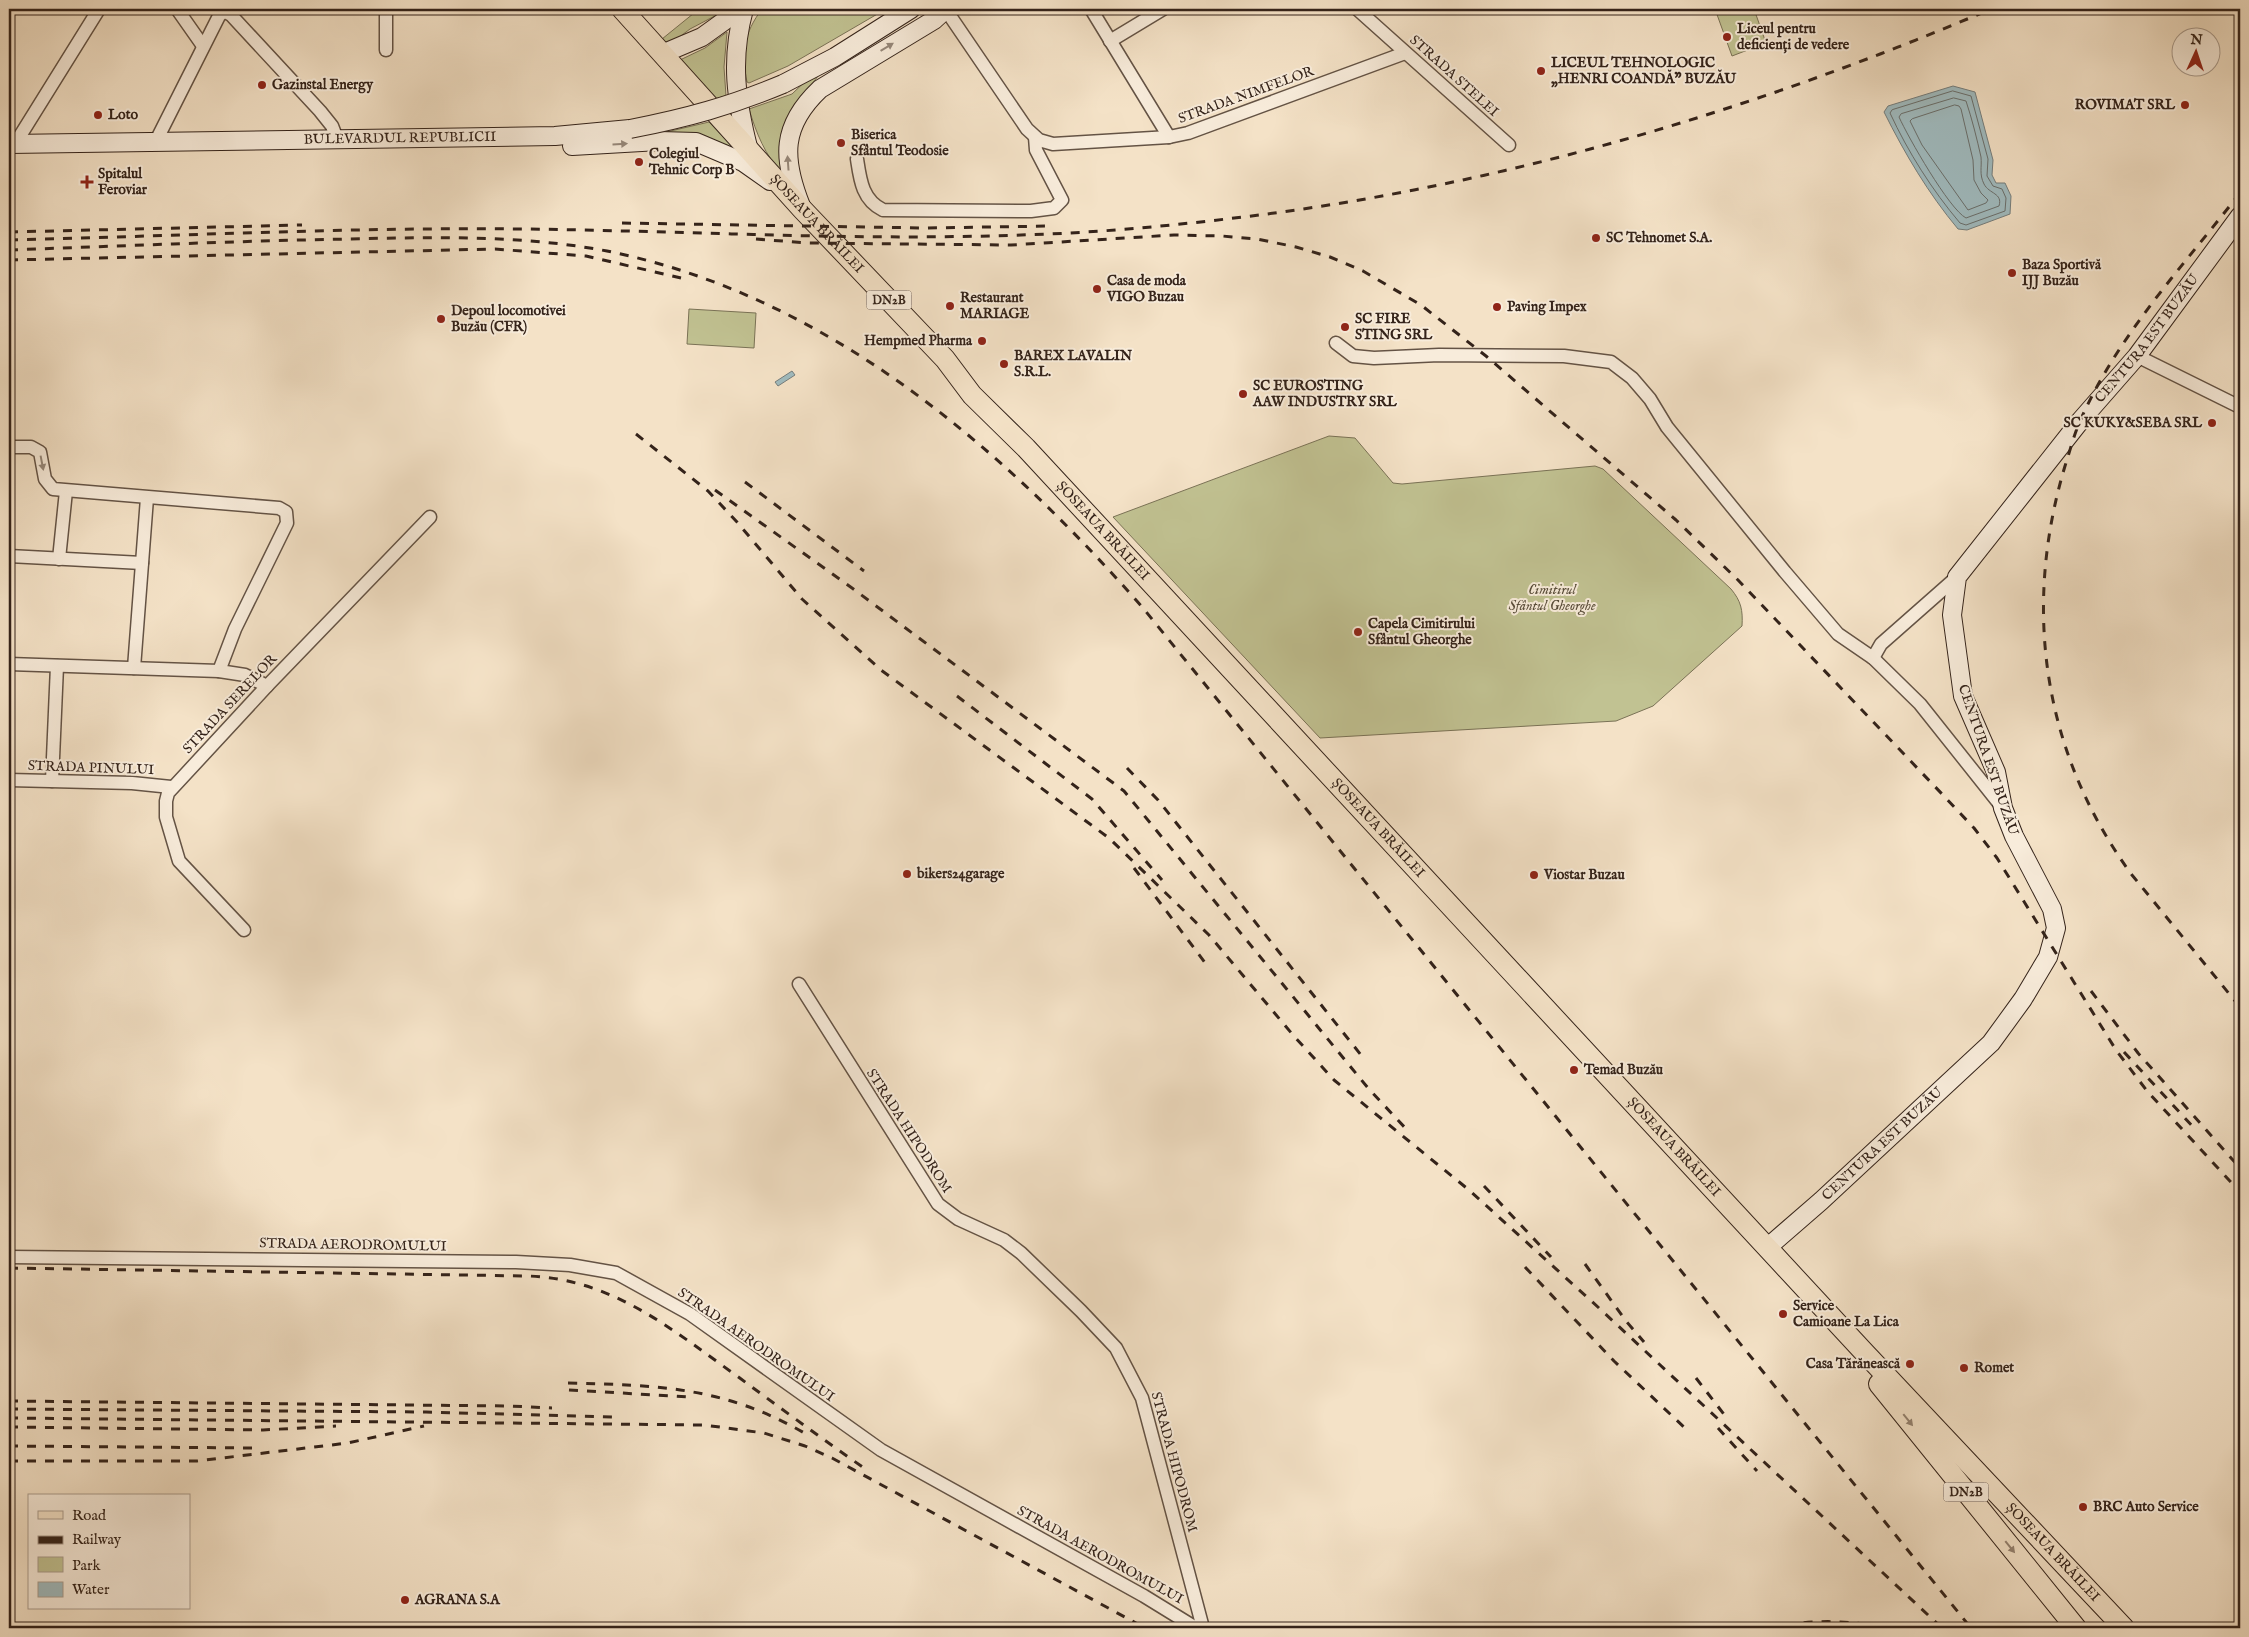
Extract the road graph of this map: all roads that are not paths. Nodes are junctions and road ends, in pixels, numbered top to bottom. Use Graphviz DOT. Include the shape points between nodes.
graph roads {
  1 [pos="98,9"];
  2 [pos="176,9"];
  3 [pos="386,9"];
  4 [pos="622,9"];
  5 [pos="742,9"];
  6 [pos="911,9"];
  7 [pos="946,9"];
  8 [pos="1091,9"];
  9 [pos="1163,9"];
  10 [pos="1357,9"];
  11 [pos="1110,41"];
  12 [pos="203,46"];
  13 [pos="386,50"];
  14 [pos="1405,53"];
  15 [pos="662,54"];
  16 [pos="467,136"];
  17 [pos="1035,137"];
  18 [pos="1169,137"];
  19 [pos="337,139"];
  20 [pos="155,143"];
  21 [pos="12,144"];
  22 [pos="1509,145"];
  23 [pos="749,151"];
  24 [pos="857,159"];
  25 [pos="802,209"];
  26 [pos="2240,216"];
  27 [pos="1336,343"];
  28 [pos="2137,356"];
  29 [pos="2240,407"];
  30 [pos="9,447"];
  31 [pos="66,491"];
  32 [pos="147,498"];
  33 [pos="430,517"];
  34 [pos="9,556"];
  35 [pos="59,559"];
  36 [pos="142,564"];
  37 [pos="1957,577"];
  38 [pos="1873,658"];
  39 [pos="9,664"];
  40 [pos="57,666"];
  41 [pos="134,668"];
  42 [pos="219,671"];
  43 [pos="267,686"];
  44 [pos="9,780"];
  45 [pos="52,781"];
  46 [pos="171,787"];
  47 [pos="2003,808"];
  48 [pos="244,930"];
  49 [pos="800,984"];
  50 [pos="1768,1246"];
  51 [pos="9,1257"];
  52 [pos="1863,1351"];
  53 [pos="1196,1628"];
  54 [pos="1203,1628"];
  55 [pos="2076,1628"];
  56 [pos="2124,1628"];
  1 -- 21 [label="street"];
  2 -- 12 [label="street"];
  3 -- 13 [label="street"];
  4 -- 15 [label="main road, ȘOSEAUA BRĂILEI"];
  5 -- 15 [label="main road" via="702,37"];
  5 -- 23 [label="main road" via="736,90"];
  6 -- 16 [label="main road, BULEVARDUL REPUBLICII, bridge" via="835,57 783,84 714,110 630,129 555,136"];
  7 -- 17 [label="street"];
  25 -- 7 [label="main road, one-way" via="790,173 788,155 793,127 808,101 835,79"];
  8 -- 11 [label="street"];
  9 -- 11 [label="street"];
  10 -- 14 [label="street, STRADA STELEI"];
  11 -- 18 [label="street"];
  12 -- 19 [label="street" via="221,12 228,12 320,111"];
  12 -- 20 [label="street"];
  14 -- 18 [label="street, STRADA NIMFELOR" via="1188,133"];
  14 -- 22 [label="street, STRADA STELEI"];
  15 -- 23 [label="main road, ȘOSEAUA BRĂILEI"];
  16 -- 19 [label="main road, BULEVARDUL REPUBLICII"];
  16 -- 25 [label="main road, one-way" via="542,146 673,140 696,142 743,162 765,176"];
  17 -- 18 [label="street, STRADA NIMFELOR" via="1053,144"];
  17 -- 24 [label="street" via="1036,150 1062,200 1054,208 883,210 864,192"];
  19 -- 20 [label="main road, BULEVARDUL REPUBLICII"];
  20 -- 21 [label="main road, BULEVARDUL REPUBLICII"];
  23 -- 25 [label="main road, ȘOSEAUA BRĂILEI / DN2B"];
  25 -- 50 [label="main road, ȘOSEAUA BRĂILEI / DN2B"];
  26 -- 28 [label="main road, CENTURA EST BUZĂU"];
  27 -- 38 [label="street" via="1353,356 1374,358 1564,356 1612,362 1644,392 1666,427 1838,634"];
  28 -- 29 [label="street"];
  28 -- 37 [label="main road, CENTURA EST BUZĂU" via="2080,420"];
  30 -- 31 [label="street, one-way" via="36,448 40,452 48,485"];
  31 -- 32 [label="street"];
  31 -- 35 [label="street"];
  32 -- 36 [label="street"];
  32 -- 42 [label="street" via="279,508 288,515"];
  33 -- 43 [label="street, STRADA SERELOR"];
  34 -- 35 [label="street"];
  35 -- 36 [label="street"];
  36 -- 41 [label="street"];
  37 -- 38 [label="street" via="1881,644"];
  37 -- 47 [label="main road, CENTURA EST BUZĂU" via="1952,615 1961,686 1996,772"];
  38 -- 47 [label="street" via="1920,704"];
  39 -- 40 [label="street"];
  40 -- 41 [label="street"];
  40 -- 45 [label="street"];
  41 -- 42 [label="street"];
  42 -- 43 [label="street" via="245,676"];
  43 -- 46 [label="street, STRADA SERELOR"];
  44 -- 45 [label="street, STRADA PINULUI"];
  45 -- 46 [label="street, STRADA PINULUI"];
  46 -- 48 [label="street" via="165,808 176,854 190,874"];
  47 -- 50 [label="main road, CENTURA EST BUZĂU" via="2052,910 2056,928 2048,956 2013,1015 1991,1043"];
  49 -- 54 [label="street, STRADA HIPODROM" via="938,1204 958,1220 991,1233 1021,1254 1116,1348 1142,1398"];
  50 -- 52 [label="main road, ȘOSEAUA BRĂILEI"];
  51 -- 53 [label="street, STRADA AERODROMULUI" via="516,1262 570,1265 616,1273 690,1314 874,1446"];
  52 -- 55 [label="main road, DN2B, one-way" via="1880,1387"];
  52 -- 56 [label="main road, ȘOSEAUA BRĂILEI"];
}
